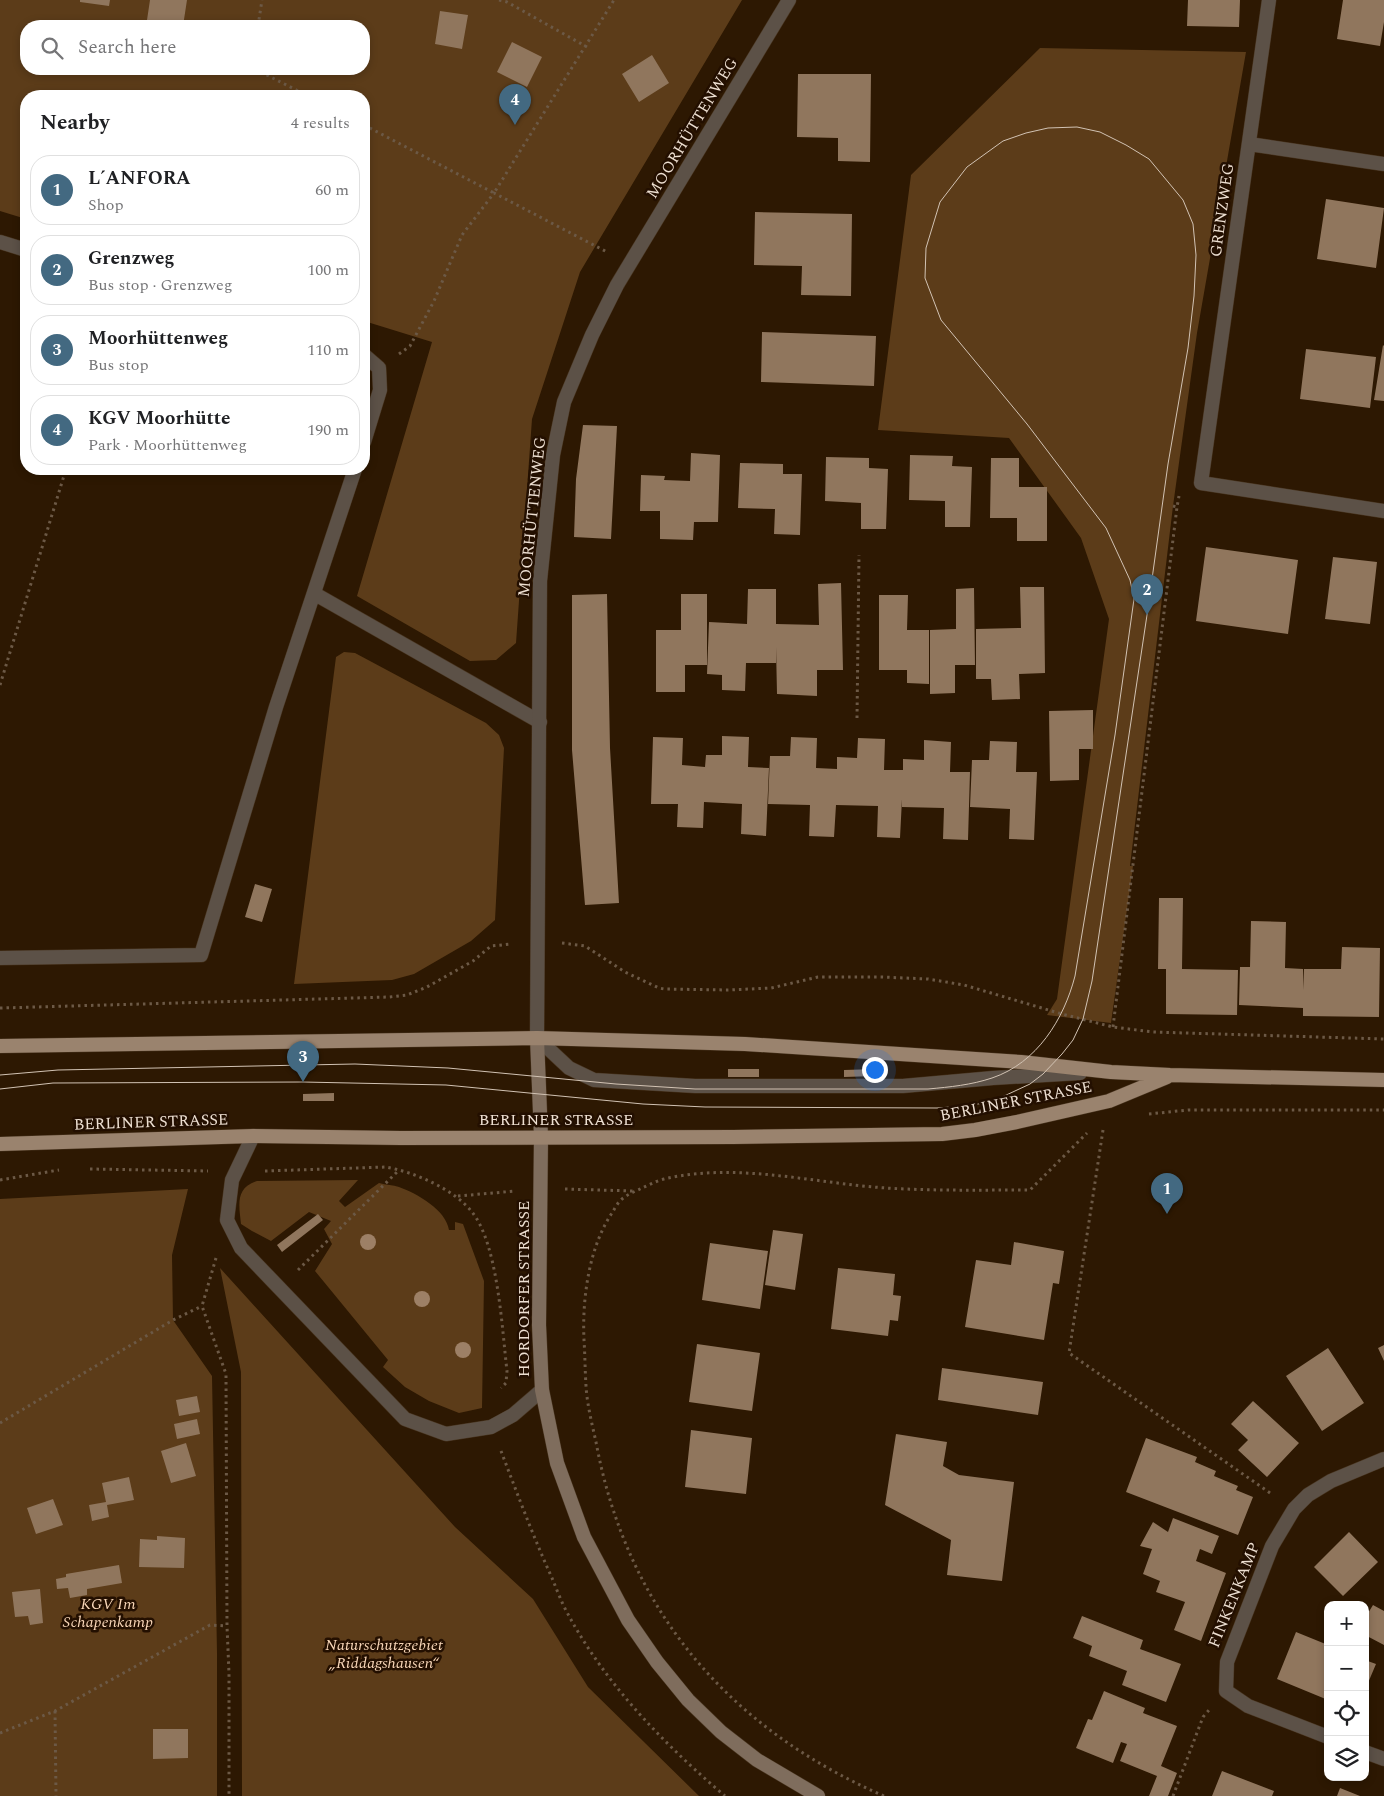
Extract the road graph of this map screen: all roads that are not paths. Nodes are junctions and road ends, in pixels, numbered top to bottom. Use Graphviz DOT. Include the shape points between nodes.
graph roads {
  1 [pos="789,0"];
  2 [pos="1270,0"];
  3 [pos="1249,144"];
  4 [pos="1384,164"];
  5 [pos="0,242"];
  6 [pos="20,248"];
  7 [pos="370,360"];
  8 [pos="370,422"];
  9 [pos="354,475"];
  10 [pos="1384,511"];
  11 [pos="315,594"];
  12 [pos="540,722"];
  13 [pos="0,958"];
  14 [pos="537,1038"];
  15 [pos="0,1046"];
  16 [pos="1111,1072"];
  17 [pos="1170,1076"];
  18 [pos="1384,1080"];
  19 [pos="253,1136"];
  20 [pos="541,1137"];
  21 [pos="0,1144"];
  22 [pos="542,1390"];
  23 [pos="1384,1459"];
  24 [pos="1325,1736"];
  25 [pos="1369,1753"];
  26 [pos="1384,1759"];
  27 [pos="818,1796"];
  1 -- 12 [label="street, MOORHÜTTENWEG" via="630,264 592,335 564,402 553,455 540,581"];
  2 -- 3 [label="street, GRENZWEG"];
  3 -- 4 [label="street, GRENZWEG"];
  3 -- 10 [label="street, GRENZWEG" via="1201,483"];
  5 -- 6 [label="street"];
  7 -- 8 [label="street" via="379,368 380,390"];
  9 -- 11 [label="street"];
  11 -- 12 [label="street"];
  11 -- 13 [label="street" via="276,707 200,955"];
  12 -- 14 [label="street, MOORHÜTTENWEG"];
  14 -- 15 [label="main road, BERLINER STRASSE"];
  14 -- 16 [label="main road, BERLINER STRASSE" via="745,1044 1021,1062"];
  14 -- 16 [label="street" via="569,1068 594,1080 695,1086 903,1086"];
  14 -- 20 [label="main road, HORDORFER STRASSE"];
  16 -- 17 [label="main road, BERLINER STRASSE"];
  17 -- 18 [label="main road, BERLINER STRASSE"];
  17 -- 20 [label="main road, BERLINER STRASSE" via="1110,1101 1017,1122 942,1134"];
  19 -- 20 [label="main road, BERLINER STRASSE"];
  19 -- 21 [label="main road, BERLINER STRASSE"];
  19 -- 22 [label="street" via="232,1180 228,1220 241,1248 405,1419 446,1434 492,1427 513,1415"];
  20 -- 22 [label="main road, HORDORFER STRASSE" via="539,1325"];
  22 -- 27 [label="main road, HORDORFER STRASSE" via="557,1463 584,1537 628,1620 688,1700 721,1732 757,1760"];
  23 -- 24 [label="street, FINKENKAMP" via="1331,1481 1308,1495 1294,1509 1272,1546 1227,1662 1226,1691 1248,1706"];
  25 -- 26 [label="street"];
}
